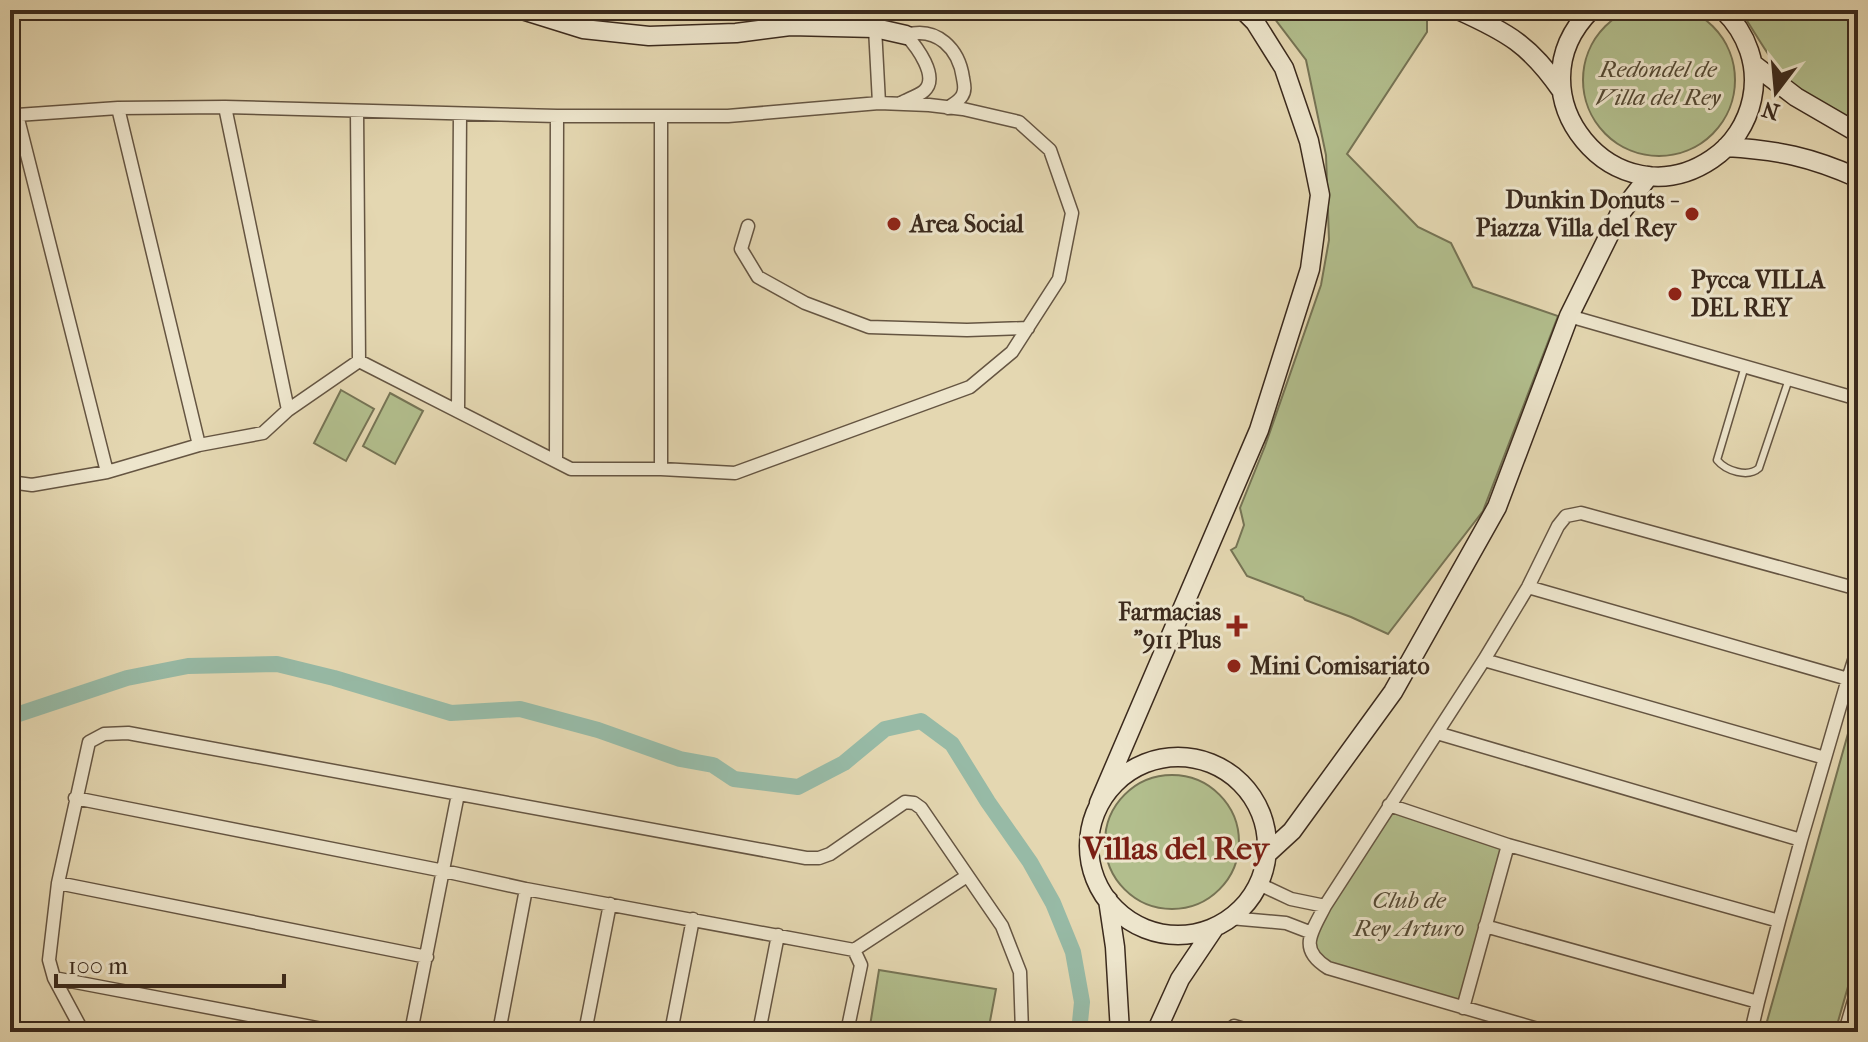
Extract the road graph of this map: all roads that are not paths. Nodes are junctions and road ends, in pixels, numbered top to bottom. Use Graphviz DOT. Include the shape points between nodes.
graph roads {
  1 [pos="522,10"];
  2 [pos="1243,10"];
  3 [pos="1458,10"];
  4 [pos="1591,10"];
  5 [pos="1723,10"];
  6 [pos="875,28"];
  7 [pos="906,35"];
  8 [pos="1753,64"];
  9 [pos="1562,91"];
  10 [pos="879,103"];
  11 [pos="898,104"];
  12 [pos="225,107"];
  13 [pos="118,108"];
  14 [pos="948,108"];
  15 [pos="357,111"];
  16 [pos="460,114"];
  17 [pos="14,116"];
  18 [pos="557,116"];
  19 [pos="661,116"];
  20 [pos="1858,133"];
  21 [pos="1726,147"];
  22 [pos="1649,176"];
  23 [pos="1858,178"];
  24 [pos="748,226"];
  25 [pos="1569,316"];
  26 [pos="1028,328"];
  27 [pos="359,361"];
  28 [pos="1745,366"];
  29 [pos="1789,379"];
  30 [pos="1858,399"];
  31 [pos="288,410"];
  32 [pos="458,411"];
  33 [pos="199,445"];
  34 [pos="556,461"];
  35 [pos="661,469"];
  36 [pos="107,472"];
  37 [pos="10,482"];
  38 [pos="1528,587"];
  39 [pos="1858,589"];
  40 [pos="1858,648"];
  41 [pos="1484,660"];
  42 [pos="1848,679"];
  43 [pos="1437,733"];
  44 [pos="1825,758"];
  45 [pos="458,794"];
  46 [pos="75,798"];
  47 [pos="1099,803"];
  48 [pos="1389,805"];
  49 [pos="1801,840"];
  50 [pos="1508,845"];
  51 [pos="1267,854"];
  52 [pos="444,871"];
  53 [pos="967,876"];
  54 [pos="58,883"];
  55 [pos="1259,884"];
  56 [pos="526,889"];
  57 [pos="1108,900"];
  58 [pos="610,904"];
  59 [pos="1325,906"];
  60 [pos="693,919"];
  61 [pos="1779,921"];
  62 [pos="1223,922"];
  63 [pos="1485,926"];
  64 [pos="1312,933"];
  65 [pos="778,935"];
  66 [pos="854,950"];
  67 [pos="427,957"];
  68 [pos="54,978"];
  69 [pos="1858,987"];
  70 [pos="1758,1002"];
  71 [pos="1463,1008"];
  72 [pos="1850,1031"];
  73 [pos="83,1032"];
  74 [pos="338,1032"];
  75 [pos="411,1032"];
  76 [pos="499,1032"];
  77 [pos="585,1032"];
  78 [pos="671,1032"];
  79 [pos="759,1032"];
  80 [pos="847,1032"];
  81 [pos="1022,1032"];
  82 [pos="1120,1032"];
  83 [pos="1156,1032"];
  84 [pos="1232,1032"];
  85 [pos="1254,1032"];
  86 [pos="1548,1032"];
  87 [pos="1751,1032"];
  1 -- 6 [label="street" via="583,29 649,36 790,26"];
  2 -- 47 [label="street" via="1284,68 1309,141 1320,195 1310,269 1259,430"];
  3 -- 9 [label="street" via="1529,50"];
  4 -- 9 [label="street" via="1567,45"];
  5 -- 8 [label="street" via="1741,32"];
  6 -- 7 [label="street"];
  6 -- 10 [label="street"];
  7 -- 11 [label="street" via="923,55 929,83"];
  7 -- 14 [label="street" via="941,38 954,50 965,91"];
  8 -- 20 [label="street"];
  8 -- 21 [label="street" via="1754,90 1747,115"];
  9 -- 22 [label="street" via="1572,125 1595,153 1625,171"];
  10 -- 11 [label="street"];
  10 -- 19 [label="street"];
  11 -- 14 [label="street"];
  12 -- 13 [label="street"];
  12 -- 15 [label="street"];
  12 -- 31 [label="street"];
  13 -- 17 [label="street"];
  13 -- 33 [label="street"];
  14 -- 26 [label="street" via="1019,122 1050,150 1072,213 1059,279"];
  15 -- 16 [label="street"];
  15 -- 27 [label="street"];
  16 -- 18 [label="street"];
  16 -- 32 [label="street"];
  17 -- 36 [label="street"];
  18 -- 19 [label="street"];
  18 -- 34 [label="street"];
  19 -- 35 [label="street"];
  21 -- 22 [label="street" via="1691,170"];
  21 -- 23 [label="street" via="1802,156"];
  22 -- 25 [label="street" via="1619,215"];
  24 -- 26 [label="street" via="741,249 758,277 805,303 869,327"];
  25 -- 28 [label="street"];
  25 -- 51 [label="street" via="1497,507 1475,547 1393,692 1292,831"];
  26 -- 35 [label="street" via="1012,352 970,387 735,473"];
  27 -- 31 [label="street"];
  27 -- 32 [label="street"];
  28 -- 29 [label="street"];
  28 -- 29 [label="lane" via="1717,460 1748,474 1759,468"];
  29 -- 30 [label="street"];
  31 -- 33 [label="street" via="263,433"];
  32 -- 34 [label="street"];
  33 -- 36 [label="street"];
  34 -- 35 [label="street" via="571,469"];
  36 -- 37 [label="street" via="32,485"];
  38 -- 39 [label="street" via="1558,526 1566,516 1581,513"];
  38 -- 41 [label="street"];
  38 -- 42 [label="street"];
  40 -- 42 [label="street"];
  41 -- 43 [label="street"];
  41 -- 44 [label="street"];
  42 -- 44 [label="street"];
  43 -- 48 [label="street"];
  43 -- 49 [label="street"];
  44 -- 49 [label="street"];
  45 -- 46 [label="street" via="128,733 104,734 89,742"];
  45 -- 52 [label="street"];
  45 -- 53 [label="street" via="806,858 830,854 905,802 914,803"];
  46 -- 52 [label="street"];
  46 -- 54 [label="street"];
  47 -- 51 [label="street" via="1118,779 1144,763 1174,756 1204,760 1231,774 1252,796 1265,823"];
  47 -- 57 [label="street" via="1090,827 1089,853"];
  48 -- 50 [label="street"];
  48 -- 59 [label="street"];
  49 -- 61 [label="street"];
  50 -- 61 [label="street"];
  50 -- 63 [label="street"];
  51 -- 55 [label="street"];
  52 -- 56 [label="street"];
  52 -- 67 [label="street"];
  53 -- 66 [label="street"];
  53 -- 81 [label="street" via="1002,926 1020,972"];
  54 -- 67 [label="street"];
  54 -- 68 [label="street" via="49,960"];
  55 -- 59 [label="street" via="1291,899"];
  55 -- 62 [label="street" via="1247,903"];
  56 -- 58 [label="street"];
  56 -- 76 [label="street"];
  57 -- 62 [label="street" via="1130,920 1157,932 1187,934"];
  57 -- 82 [label="street"];
  58 -- 60 [label="street"];
  58 -- 77 [label="street"];
  59 -- 64 [label="street"];
  60 -- 65 [label="street"];
  60 -- 78 [label="street"];
  61 -- 70 [label="street"];
  62 -- 64 [label="street" via="1286,923"];
  62 -- 83 [label="street" via="1180,979"];
  63 -- 70 [label="street"];
  63 -- 71 [label="street"];
  64 -- 71 [label="street" via="1309,950 1328,968"];
  65 -- 66 [label="street"];
  65 -- 79 [label="street"];
  66 -- 80 [label="street" via="861,965"];
  67 -- 75 [label="street"];
  68 -- 73 [label="street"];
  68 -- 74 [label="street"];
  69 -- 72 [label="street"];
  70 -- 87 [label="street"];
  71 -- 86 [label="street"];
  84 -- 85 [label="street" via="1234,1026"];
}
